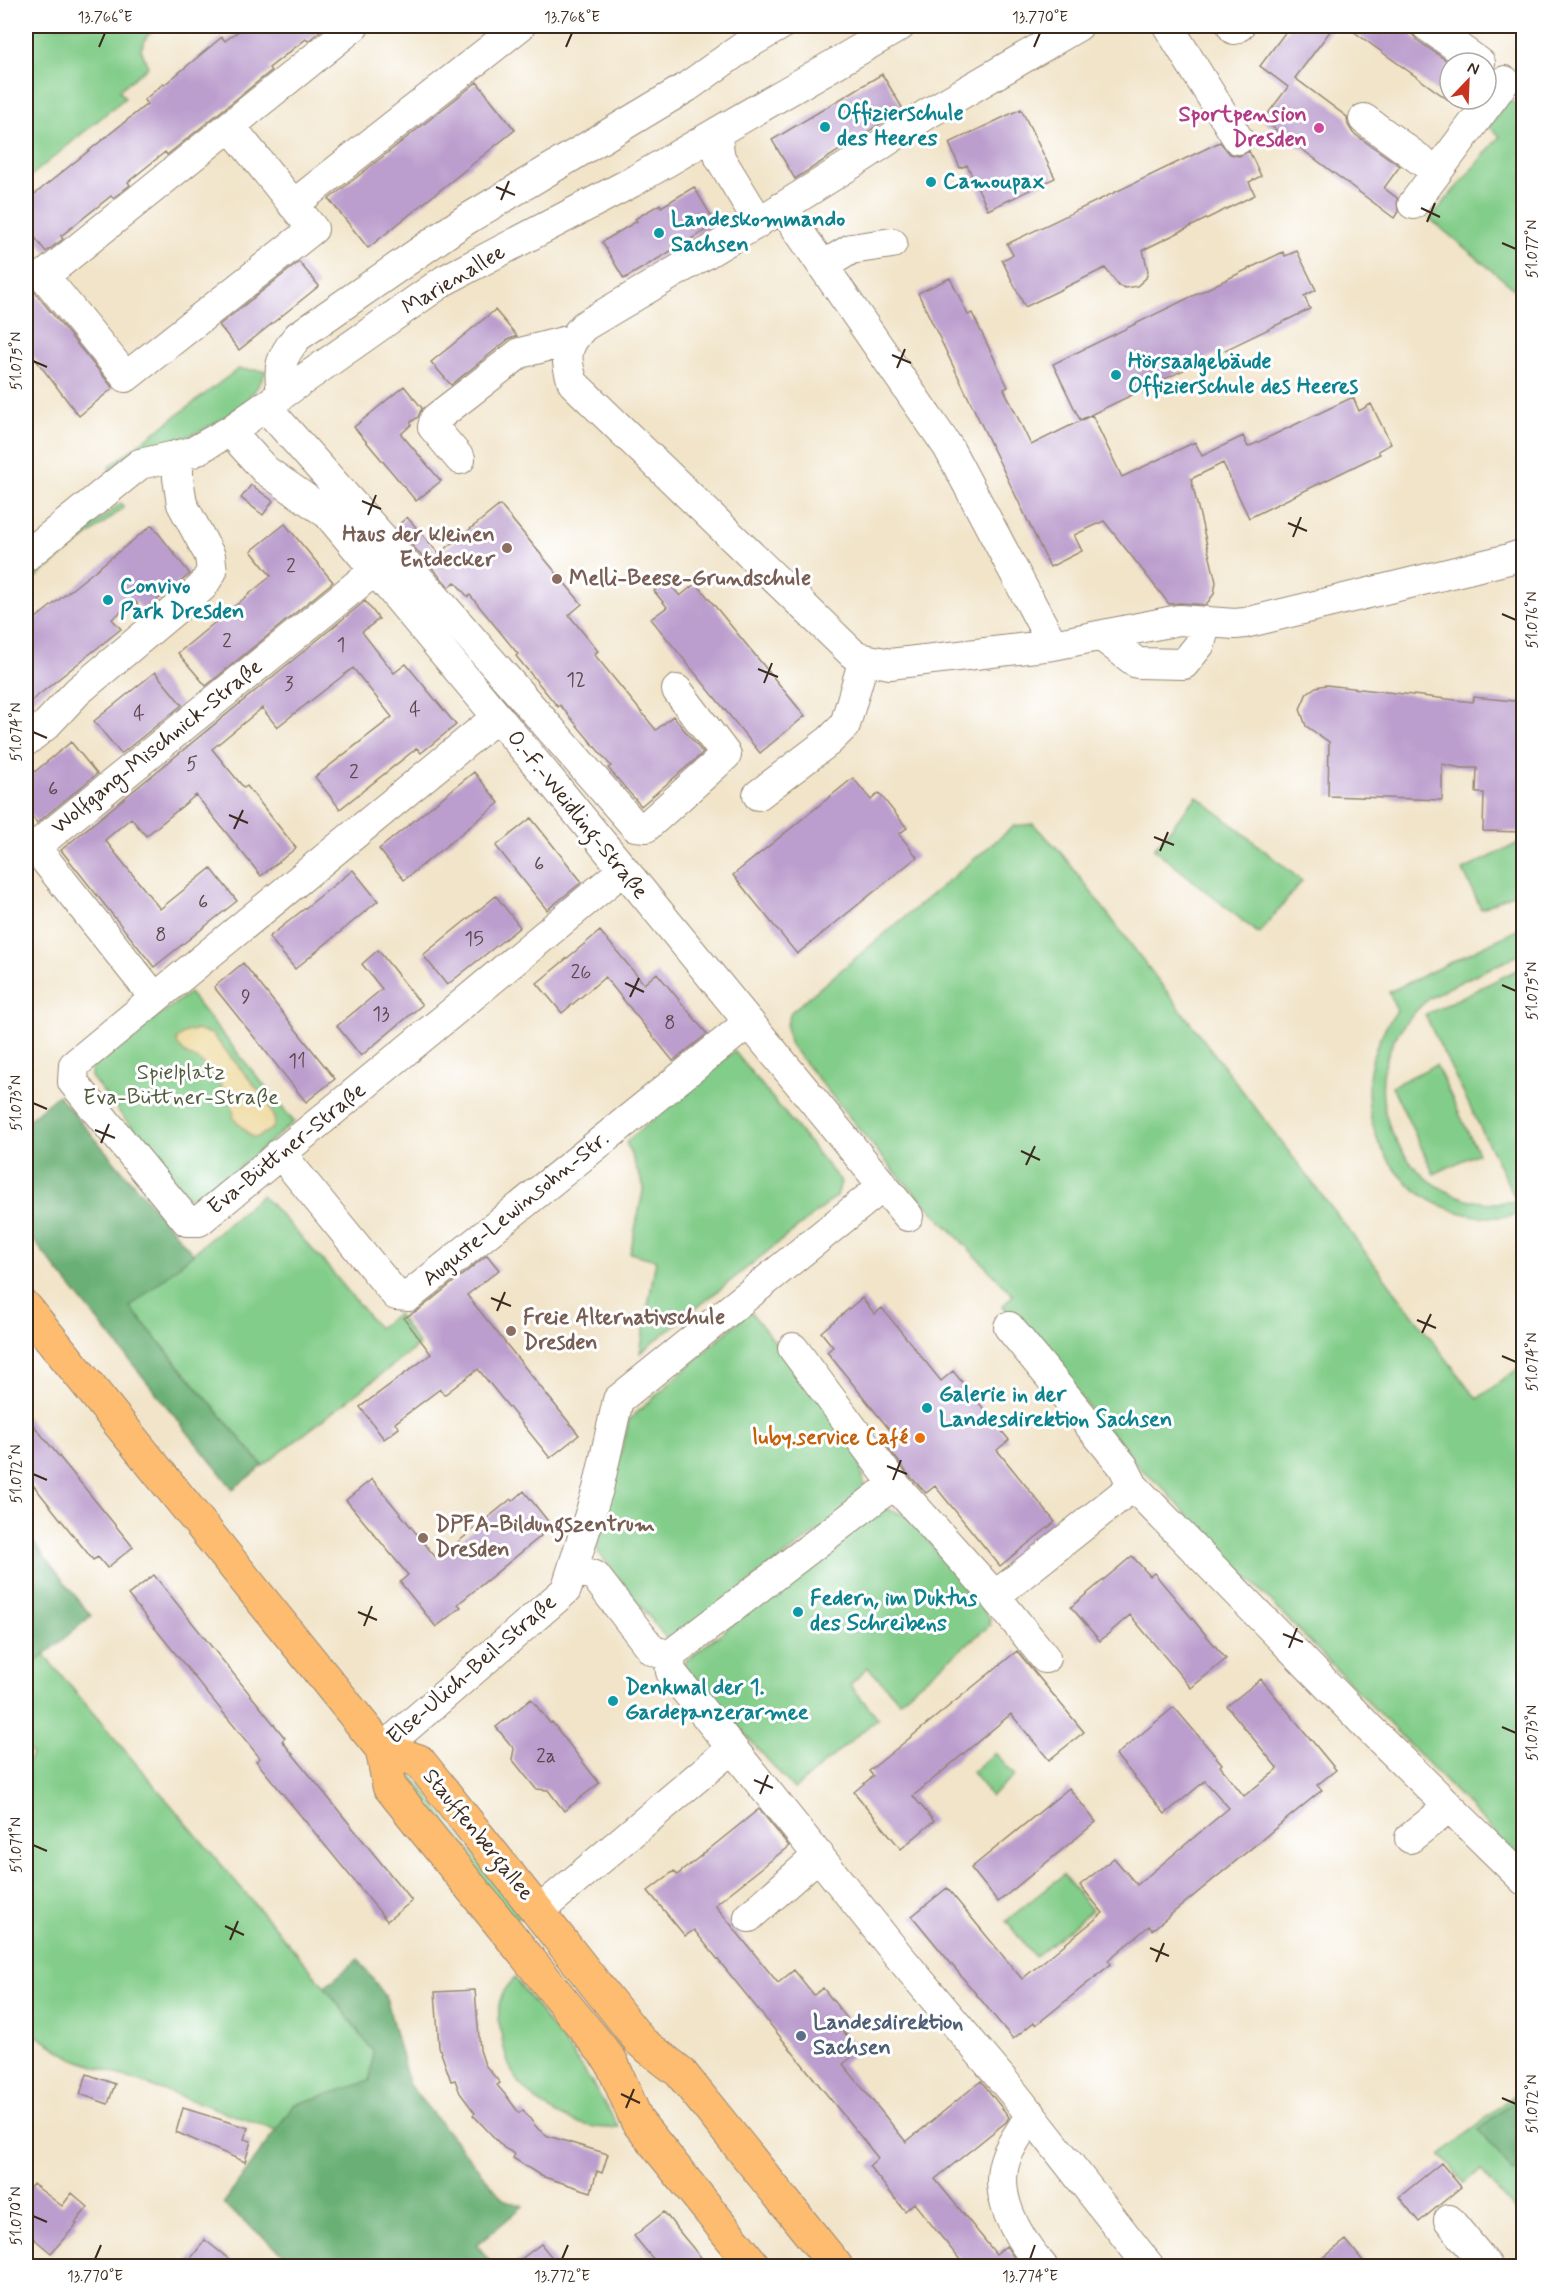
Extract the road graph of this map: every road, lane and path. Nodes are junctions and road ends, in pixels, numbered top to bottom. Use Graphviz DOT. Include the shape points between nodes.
graph roads {
  1 [pos="354,26"];
  2 [pos="520,26"];
  3 [pos="779,26"];
  4 [pos="900,26"];
  5 [pos="1078,26"];
  6 [pos="1168,26"];
  7 [pos="1232,26"];
  8 [pos="1239,26"];
  9 [pos="1427,26"];
  10 [pos="1463,51"];
  11 [pos="1505,81"];
  12 [pos="1364,119"];
  13 [pos="230,126"];
  14 [pos="716,133"];
  15 [pos="1238,139"];
  16 [pos="1437,172"];
  17 [pos="1413,204"];
  18 [pos="293,205"];
  19 [pos="771,215"];
  20 [pos="892,243"];
  21 [pos="824,266"];
  22 [pos="571,340"];
  23 [pos="273,400"];
  24 [pos="230,431"];
  25 [pos="178,455"];
  26 [pos="460,459"];
  27 [pos="1524,554"];
  28 [pos="26,556"];
  29 [pos="374,571"];
  30 [pos="1206,622"];
  31 [pos="1103,637"];
  32 [pos="1053,645"];
  33 [pos="864,659"];
  34 [pos="677,690"];
  35 [pos="497,717"];
  36 [pos="26,741"];
  37 [pos="758,795"];
  38 [pos="623,870"];
  39 [pos="155,998"];
  40 [pos="748,1023"];
  41 [pos="280,1153"];
  42 [pos="882,1187"];
  43 [pos="908,1216"];
  44 [pos="26,1308"];
  45 [pos="1010,1327"];
  46 [pos="793,1348"];
  47 [pos="894,1484"];
  48 [pos="1133,1486"];
  49 [pos="573,1568"];
  50 [pos="995,1596"];
  51 [pos="669,1656"];
  52 [pos="1045,1658"];
  53 [pos="732,1748"];
  54 [pos="381,1749"];
  55 [pos="1449,1807"];
  56 [pos="1410,1838"];
  57 [pos="819,1855"];
  58 [pos="1524,1880"];
  59 [pos="539,1911"];
  60 [pos="749,1917"];
  61 [pos="641,2042"];
  62 [pos="611,2061"];
  63 [pos="1031,2114"];
  64 [pos="1449,2220"];
  65 [pos="754,2266"];
  66 [pos="779,2266"];
  67 [pos="810,2266"];
  68 [pos="836,2266"];
  69 [pos="1042,2266"];
  70 [pos="1149,2266"];
  71 [pos="1486,2266"];
  1 -- 13 [label="street"];
  2 -- 18 [label="street"];
  3 -- 23 [label="street" via="687,87 464,221 297,337 284,353"];
  4 -- 14 [label="street, Marienallee"];
  5 -- 19 [label="street" via="927,114"];
  6 -- 15 [label="street"];
  7 -- 8 [label="street"];
  9 -- 10 [label="street"];
  11 -- 16 [label="street"];
  12 -- 16 [label="street"];
  13 -- 18 [label="street"];
  13 -- 18 [label="street" via="44,276 126,377 313,229"];
  14 -- 19 [label="street" via="720,158"];
  14 -- 23 [label="street, Marienallee" via="632,182 445,280"];
  16 -- 17 [label="street"];
  19 -- 21 [label="street"];
  19 -- 22 [label="street" via="585,326"];
  20 -- 21 [label="street" via="851,249"];
  21 -- 32 [label="street" via="948,447"];
  22 -- 26 [label="street" via="520,353 435,418 433,427"];
  22 -- 33 [label="street" via="566,362 573,382 853,654"];
  23 -- 24 [label="street, Marienallee"];
  23 -- 34 [label="street" via="442,605 635,826 646,827 726,755"];
  24 -- 25 [label="street, Marienallee" via="193,452"];
  24 -- 29 [label="street, O.-F.-Weidling-Straße" via="265,470 328,514"];
  25 -- 28 [label="street, Marienallee" via="140,464"];
  25 -- 36 [label="street" via="183,504 210,556 212,571 202,587 78,691"];
  27 -- 30 [label="street" via="1245,623"];
  29 -- 35 [label="street, O.-F.-Weidling-Straße"];
  29 -- 39 [label="street, Wolfgang-Mischnick-Straße" via="34,847"];
  30 -- 31 [label="street" via="1179,620"];
  30 -- 31 [label="street" via="1200,644 1184,664 1137,663"];
  31 -- 32 [label="street"];
  32 -- 33 [label="street" via="890,664"];
  33 -- 37 [label="street" via="845,725"];
  35 -- 38 [label="street, O.-F.-Weidling-Straße"];
  35 -- 39 [label="street, Eva-Büttner-Straße"];
  38 -- 40 [label="street, O.-F.-Weidling-Straße"];
  38 -- 41 [label="street, Eva-Büttner-Straße"];
  39 -- 41 [label="street, Eva-Büttner-Straße" via="74,1065 73,1082 187,1221 199,1221"];
  40 -- 41 [label="street, Auguste-Lewinsohn-Str." via="409,1296 396,1295"];
  40 -- 42 [label="street, O.-F.-Weidling-Straße"];
  42 -- 43 [label="street, O.-F.-Weidling-Straße"];
  42 -- 49 [label="street, Else-Ulich-Beil-Straße" via="618,1400 598,1489"];
  44 -- 54 [label="main road"];
  45 -- 48 [label="street" via="1123,1466"];
  46 -- 47 [label="street"];
  47 -- 50 [label="street"];
  47 -- 51 [label="street"];
  48 -- 50 [label="street"];
  48 -- 55 [label="street"];
  49 -- 51 [label="street" via="595,1576 652,1650"];
  49 -- 54 [label="street, Else-Ulich-Beil-Straße" via="566,1590"];
  50 -- 52 [label="street"];
  51 -- 53 [label="street" via="671,1672"];
  53 -- 57 [label="street"];
  53 -- 59 [label="street"];
  54 -- 59 [label="main road, Stauffenbergallee" via="418,1761"];
  54 -- 62 [label="main road, Stauffenbergallee" via="389,1786"];
  55 -- 56 [label="street"];
  55 -- 58 [label="street"];
  57 -- 60 [label="street"];
  57 -- 63 [label="street"];
  59 -- 61 [label="main road, Stauffenbergallee"];
  61 -- 67 [label="main road" via="665,2086"];
  61 -- 68 [label="main road, Stauffenbergallee" via="680,2072"];
  62 -- 65 [label="main road, Stauffenbergallee" via="637,2121"];
  62 -- 66 [label="main road"];
  63 -- 69 [label="street" via="1007,2155 1003,2168 1004,2198 1014,2226"];
  63 -- 70 [label="street"];
  64 -- 71 [label="street"];
}
